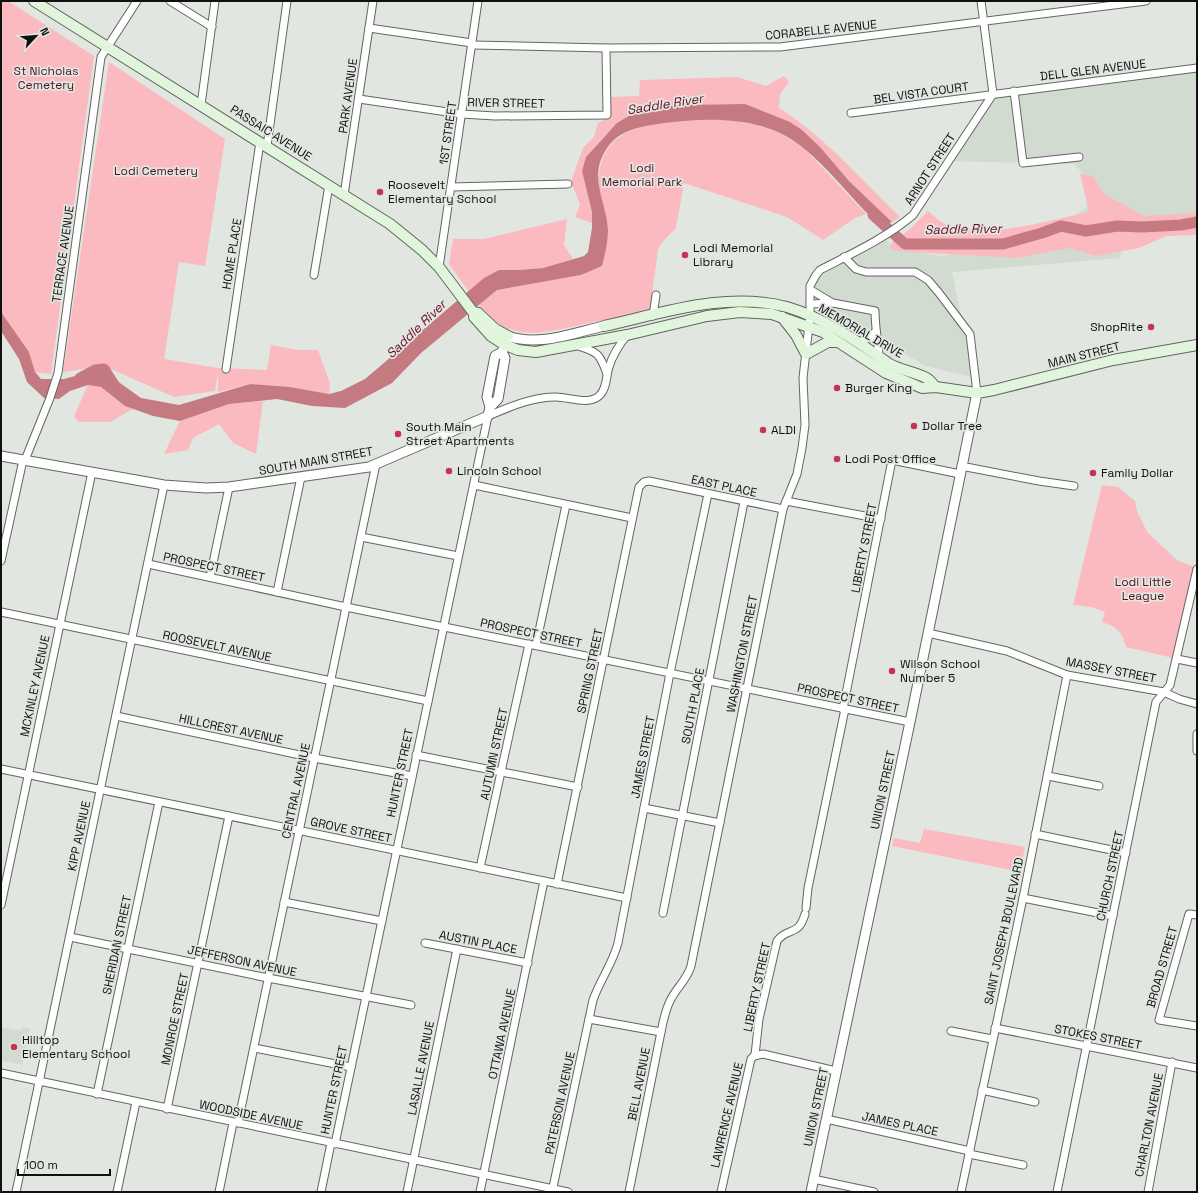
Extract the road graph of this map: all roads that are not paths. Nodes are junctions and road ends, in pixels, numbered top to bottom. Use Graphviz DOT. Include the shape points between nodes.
graph roads {
  1 [pos="34,1"];
  2 [pos="137,1"];
  3 [pos="170,1"];
  4 [pos="215,1"];
  5 [pos="287,1"];
  6 [pos="373,1"];
  7 [pos="478,1"];
  8 [pos="981,1"];
  9 [pos="1146,1"];
  10 [pos="984,22"];
  11 [pos="212,27"];
  12 [pos="369,28"];
  13 [pos="472,44"];
  14 [pos="108,47"];
  15 [pos="606,48"];
  16 [pos="1197,68"];
  17 [pos="1014,92"];
  18 [pos="993,94"];
  19 [pos="359,99"];
  20 [pos="201,105"];
  21 [pos="852,113"];
  22 [pos="462,114"];
  23 [pos="263,144"];
  24 [pos="1080,157"];
  25 [pos="568,184"];
  26 [pos="329,185"];
  27 [pos="451,187"];
  28 [pos="344,195"];
  29 [pos="844,257"];
  30 [pos="439,268"];
  31 [pos="314,275"];
  32 [pos="811,290"];
  33 [pos="656,295"];
  34 [pos="833,303"];
  35 [pos="810,304"];
  36 [pos="653,316"];
  37 [pos="782,317"];
  38 [pos="809,321"];
  39 [pos="604,326"];
  40 [pos="875,332"];
  41 [pos="628,335"];
  42 [pos="838,342"];
  43 [pos="858,342"];
  44 [pos="505,344"];
  45 [pos="1197,345"];
  46 [pos="578,346"];
  47 [pos="806,354"];
  48 [pos="879,356"];
  49 [pos="226,369"];
  50 [pos="607,375"];
  51 [pos="936,387"];
  52 [pos="977,393"];
  53 [pos="488,416"];
  54 [pos="1,456"];
  55 [pos="24,460"];
  56 [pos="376,464"];
  57 [pos="960,470"];
  58 [pos="92,472"];
  59 [pos="301,477"];
  60 [pos="660,484"];
  61 [pos="164,485"];
  62 [pos="474,485"];
  63 [pos="1074,486"];
  64 [pos="229,487"];
  65 [pos="708,494"];
  66 [pos="786,501"];
  67 [pos="744,502"];
  68 [pos="566,505"];
  69 [pos="782,509"];
  70 [pos="632,518"];
  71 [pos="881,518"];
  72 [pos="361,537"];
  73 [pos="458,556"];
  74 [pos="1,561"];
  75 [pos="148,564"];
  76 [pos="1197,569"];
  77 [pos="210,577"];
  78 [pos="277,592"];
  79 [pos="346,607"];
  80 [pos="1,612"];
  81 [pos="59,624"];
  82 [pos="443,626"];
  83 [pos="928,633"];
  84 [pos="132,640"];
  85 [pos="532,645"];
  86 [pos="604,659"];
  87 [pos="1176,659"];
  88 [pos="1197,663"];
  89 [pos="670,673"];
  90 [pos="1067,675"];
  91 [pos="330,681"];
  92 [pos="709,681"];
  93 [pos="746,689"];
  94 [pos="1164,692"];
  95 [pos="428,701"];
  96 [pos="1197,704"];
  97 [pos="844,709"];
  98 [pos="116,716"];
  99 [pos="910,722"];
  100 [pos="1197,734"];
  101 [pos="1197,745"];
  102 [pos="1197,751"];
  103 [pos="416,756"];
  104 [pos="314,758"];
  105 [pos="1,769"];
  106 [pos="501,772"];
  107 [pos="28,775"];
  108 [pos="412,776"];
  109 [pos="1048,776"];
  110 [pos="578,786"];
  111 [pos="1099,786"];
  112 [pos="100,790"];
  113 [pos="159,802"];
  114 [pos="644,808"];
  115 [pos="229,816"];
  116 [pos="682,816"];
  117 [pos="720,824"];
  118 [pos="299,831"];
  119 [pos="1035,834"];
  120 [pos="396,851"];
  121 [pos="1126,853"];
  122 [pos="480,868"];
  123 [pos="544,881"];
  124 [pos="558,884"];
  125 [pos="627,898"];
  126 [pos="1023,898"];
  127 [pos="284,902"];
  128 [pos="1,905"];
  129 [pos="663,913"];
  130 [pos="1197,915"];
  131 [pos="1113,916"];
  132 [pos="382,921"];
  133 [pos="70,937"];
  134 [pos="425,943"];
  135 [pos="128,948"];
  136 [pos="457,949"];
  137 [pos="198,963"];
  138 [pos="528,963"];
  139 [pos="268,978"];
  140 [pos="682,985"];
  141 [pos="366,997"];
  142 [pos="411,1005"];
  143 [pos="589,1019"];
  144 [pos="1197,1026"];
  145 [pos="995,1028"];
  146 [pos="951,1031"];
  147 [pos="661,1032"];
  148 [pos="992,1039"];
  149 [pos="1086,1045"];
  150 [pos="254,1048"];
  151 [pos="755,1056"];
  152 [pos="1172,1062"];
  153 [pos="351,1067"];
  154 [pos="1197,1068"];
  155 [pos="836,1072"];
  156 [pos="1,1073"];
  157 [pos="39,1082"];
  158 [pos="982,1090"];
  159 [pos="96,1094"];
  160 [pos="136,1102"];
  161 [pos="1035,1102"];
  162 [pos="167,1108"];
  163 [pos="826,1119"];
  164 [pos="236,1123"];
  165 [pos="333,1144"];
  166 [pos="969,1152"];
  167 [pos="414,1160"];
  168 [pos="1023,1165"];
  169 [pos="484,1174"];
  170 [pos="813,1180"];
  171 [pos="553,1190"];
  172 [pos="16,1192"];
  173 [pos="117,1192"];
  174 [pos="219,1192"];
  175 [pos="321,1192"];
  176 [pos="407,1192"];
  177 [pos="480,1192"];
  178 [pos="568,1192"];
  179 [pos="629,1192"];
  180 [pos="721,1192"];
  181 [pos="810,1192"];
  182 [pos="874,1192"];
  183 [pos="961,1192"];
  184 [pos="1057,1192"];
  185 [pos="1148,1192"];
  1 -- 14 [label="main road, PASSAIC AVENUE"];
  2 -- 14 [label="street, TERRACE AVENUE"];
  3 -- 11 [label="street"];
  4 -- 11 [label="street"];
  5 -- 23 [label="street, HOME PLACE"];
  6 -- 12 [label="street, PARK AVENUE"];
  7 -- 13 [label="street, 1ST STREET"];
  8 -- 10 [label="street"];
  9 -- 10 [label="street, CORABELLE AVENUE"];
  10 -- 15 [label="street, CORABELLE AVENUE" via="780,47"];
  10 -- 18 [label="street"];
  11 -- 20 [label="street"];
  12 -- 13 [label="street, CORABELLE AVENUE"];
  12 -- 19 [label="street, PARK AVENUE"];
  13 -- 15 [label="street, CORABELLE AVENUE"];
  13 -- 22 [label="street, 1ST STREET"];
  14 -- 20 [label="main road, PASSAIC AVENUE"];
  14 -- 55 [label="street, TERRACE AVENUE" via="101,57 58,373"];
  15 -- 22 [label="street, RIVER STREET" via="607,114"];
  16 -- 17 [label="street, DELL GLEN AVENUE"];
  17 -- 18 [label="street, DELL GLEN AVENUE"];
  17 -- 24 [label="street" via="1023,163"];
  18 -- 21 [label="street, BEL VISTA COURT"];
  18 -- 29 [label="street, ARNOT STREET" via="912,215 903,224"];
  19 -- 22 [label="street, RIVER STREET"];
  19 -- 28 [label="street, PARK AVENUE"];
  20 -- 23 [label="main road, PASSAIC AVENUE"];
  22 -- 27 [label="street, 1ST STREET"];
  23 -- 26 [label="main road, PASSAIC AVENUE"];
  23 -- 49 [label="street, HOME PLACE"];
  25 -- 27 [label="street"];
  26 -- 28 [label="main road, PASSAIC AVENUE"];
  26 -- 31 [label="street"];
  27 -- 30 [label="street, 1ST STREET"];
  28 -- 30 [label="main road, PASSAIC AVENUE" via="396,228"];
  29 -- 32 [label="street, ARNOT STREET" via="820,270 812,280"];
  29 -- 52 [label="street" via="856,269 866,272 915,272 928,280 970,334"];
  30 -- 44 [label="main road, PASSAIC AVENUE" via="474,315 478,313 495,329"];
  32 -- 34 [label="street"];
  32 -- 35 [label="street, ARNOT STREET"];
  33 -- 36 [label="street"];
  34 -- 35 [label="street"];
  34 -- 40 [label="street" via="875,311"];
  35 -- 38 [label="street, ARNOT STREET"];
  36 -- 38 [label="main road, MEMORIAL DRIVE" via="703,304 740,302 788,308"];
  36 -- 39 [label="main road, MEMORIAL DRIVE"];
  37 -- 38 [label="main road, MEMORIAL DRIVE"];
  37 -- 41 [label="main road, MEMORIAL DRIVE" via="754,312 723,313"];
  37 -- 47 [label="main road"];
  38 -- 42 [label="main road, MEMORIAL DRIVE"];
  38 -- 43 [label="main road, MEMORIAL DRIVE" via="828,324"];
  38 -- 47 [label="street, WASHINGTON STREET"];
  39 -- 44 [label="street"];
  40 -- 43 [label="street" via="870,338"];
  40 -- 48 [label="street"];
  41 -- 46 [label="main road, MEMORIAL DRIVE"];
  41 -- 50 [label="street, SOUTH MAIN STREET" via="618,346"];
  42 -- 47 [label="main road" via="828,342"];
  42 -- 51 [label="main road, MEMORIAL DRIVE" via="901,380 922,388"];
  43 -- 48 [label="main road, MEMORIAL DRIVE"];
  44 -- 46 [label="main road, MEMORIAL DRIVE" via="527,352"];
  44 -- 53 [label="street, HUNTER STREET" via="495,356 487,397 490,407"];
  45 -- 52 [label="main road, MAIN STREET" via="1112,360 1002,389"];
  46 -- 50 [label="street" via="599,355"];
  47 -- 66 [label="street, WASHINGTON STREET" via="803,378 805,425 802,448 797,474"];
  48 -- 51 [label="main road, MEMORIAL DRIVE" via="905,371 927,378"];
  50 -- 53 [label="street, SOUTH MAIN STREET" via="602,392 592,401 543,398 515,405"];
  51 -- 52 [label="main road, MEMORIAL DRIVE"];
  52 -- 57 [label="street, UNION STREET"];
  53 -- 56 [label="street, SOUTH MAIN STREET"];
  53 -- 62 [label="street, HUNTER STREET"];
  54 -- 55 [label="street, SOUTH MAIN STREET"];
  55 -- 58 [label="street, SOUTH MAIN STREET"];
  55 -- 74 [label="street, TERRACE AVENUE"];
  56 -- 59 [label="street, SOUTH MAIN STREET"];
  56 -- 72 [label="street, CENTRAL AVENUE"];
  57 -- 63 [label="street"];
  57 -- 71 [label="street, LIBERTY STREET" via="892,460"];
  57 -- 83 [label="street, UNION STREET"];
  58 -- 61 [label="street, SOUTH MAIN STREET"];
  58 -- 81 [label="street, MCKINLEY AVENUE"];
  59 -- 64 [label="street, SOUTH MAIN STREET"];
  59 -- 78 [label="street"];
  60 -- 65 [label="street, EAST PLACE"];
  60 -- 70 [label="street, SPRING STREET" via="648,481 641,484"];
  61 -- 64 [label="street, SOUTH MAIN STREET"];
  61 -- 75 [label="street, KIPP AVENUE"];
  62 -- 68 [label="street"];
  62 -- 73 [label="street, HUNTER STREET"];
  64 -- 77 [label="street"];
  65 -- 67 [label="street, EAST PLACE"];
  65 -- 89 [label="street, JAMES STREET"];
  66 -- 69 [label="street, WASHINGTON STREET"];
  66 -- 71 [label="street"];
  67 -- 69 [label="street, EAST PLACE"];
  67 -- 92 [label="street, SOUTH PLACE"];
  68 -- 70 [label="street"];
  68 -- 85 [label="street, AUTUMN STREET"];
  69 -- 93 [label="street, WASHINGTON STREET"];
  70 -- 86 [label="street, SPRING STREET"];
  71 -- 97 [label="street, LIBERTY STREET"];
  72 -- 73 [label="street"];
  72 -- 79 [label="street, CENTRAL AVENUE"];
  73 -- 82 [label="street, HUNTER STREET"];
  75 -- 77 [label="street, PROSPECT STREET"];
  75 -- 84 [label="street, KIPP AVENUE"];
  76 -- 87 [label="street, CHURCH STREET"];
  77 -- 78 [label="street, PROSPECT STREET"];
  78 -- 79 [label="street, PROSPECT STREET"];
  79 -- 82 [label="street, PROSPECT STREET"];
  79 -- 91 [label="street, CENTRAL AVENUE"];
  80 -- 81 [label="street, ROOSEVELT AVENUE"];
  81 -- 84 [label="street, ROOSEVELT AVENUE"];
  81 -- 107 [label="street, MCKINLEY AVENUE"];
  82 -- 85 [label="street, PROSPECT STREET"];
  82 -- 95 [label="street, HUNTER STREET"];
  83 -- 90 [label="street, MASSEY STREET" via="1007,651"];
  83 -- 99 [label="street, UNION STREET"];
  84 -- 91 [label="street, ROOSEVELT AVENUE"];
  84 -- 98 [label="street, KIPP AVENUE"];
  85 -- 86 [label="street, PROSPECT STREET"];
  85 -- 106 [label="street, AUTUMN STREET"];
  86 -- 89 [label="street, PROSPECT STREET"];
  86 -- 110 [label="street, SPRING STREET"];
  87 -- 88 [label="street"];
  87 -- 94 [label="street, CHURCH STREET" via="1170,685"];
  89 -- 92 [label="street, PROSPECT STREET"];
  89 -- 114 [label="street, JAMES STREET"];
  90 -- 94 [label="street, MASSEY STREET"];
  90 -- 109 [label="street, SAINT JOSEPH BOULEVARD"];
  91 -- 95 [label="street, ROOSEVELT AVENUE"];
  91 -- 104 [label="street, CENTRAL AVENUE"];
  92 -- 93 [label="street, PROSPECT STREET"];
  92 -- 116 [label="street, SOUTH PLACE"];
  93 -- 97 [label="street, PROSPECT STREET"];
  93 -- 117 [label="street, WASHINGTON STREET"];
  94 -- 96 [label="street, MASSEY STREET"];
  94 -- 121 [label="street, CHURCH STREET" via="1156,702"];
  95 -- 103 [label="street, HUNTER STREET"];
  97 -- 99 [label="street, PROSPECT STREET"];
  97 -- 151 [label="street, LIBERTY STREET" via="808,888 806,911 797,930 782,934 777,941 759,1019"];
  98 -- 104 [label="street, HILLCREST AVENUE"];
  98 -- 112 [label="street, KIPP AVENUE"];
  99 -- 155 [label="street, UNION STREET"];
  100 -- 101 [label="street"];
  101 -- 102 [label="street"];
  103 -- 106 [label="street"];
  103 -- 108 [label="street, HUNTER STREET"];
  104 -- 108 [label="street, HILLCREST AVENUE"];
  104 -- 118 [label="street, CENTRAL AVENUE"];
  105 -- 107 [label="street, GROVE STREET"];
  106 -- 110 [label="street"];
  106 -- 122 [label="street, AUTUMN STREET"];
  107 -- 112 [label="street, GROVE STREET"];
  107 -- 128 [label="street, MCKINLEY AVENUE"];
  108 -- 120 [label="street, HUNTER STREET"];
  109 -- 111 [label="street"];
  109 -- 119 [label="street, SAINT JOSEPH BOULEVARD"];
  110 -- 124 [label="street, SPRING STREET"];
  112 -- 113 [label="street, GROVE STREET"];
  112 -- 133 [label="street, KIPP AVENUE"];
  113 -- 115 [label="street, GROVE STREET"];
  113 -- 135 [label="street, SHERIDAN STREET"];
  114 -- 116 [label="street"];
  114 -- 125 [label="street, JAMES STREET"];
  115 -- 118 [label="street, GROVE STREET"];
  115 -- 137 [label="street, MONROE STREET"];
  116 -- 117 [label="street"];
  116 -- 129 [label="street, SOUTH PLACE"];
  117 -- 140 [label="street, WASHINGTON STREET" via="691,966"];
  118 -- 120 [label="street, GROVE STREET"];
  118 -- 127 [label="street, CENTRAL AVENUE"];
  119 -- 121 [label="street"];
  119 -- 126 [label="street, SAINT JOSEPH BOULEVARD"];
  120 -- 122 [label="street, GROVE STREET"];
  120 -- 132 [label="street, HUNTER STREET"];
  121 -- 131 [label="street, CHURCH STREET"];
  122 -- 123 [label="street, GROVE STREET"];
  123 -- 124 [label="street, GROVE STREET"];
  123 -- 138 [label="street, OTTAWA AVENUE"];
  124 -- 125 [label="street, GROVE STREET"];
  125 -- 143 [label="street, JAMES STREET" via="615,953 596,989"];
  126 -- 131 [label="street"];
  126 -- 145 [label="street, SAINT JOSEPH BOULEVARD"];
  127 -- 132 [label="street"];
  127 -- 139 [label="street, CENTRAL AVENUE"];
  130 -- 144 [label="street, BROAD STREET" via="1188,914 1159,1020"];
  131 -- 149 [label="street, CHURCH STREET"];
  132 -- 141 [label="street, HUNTER STREET"];
  133 -- 135 [label="street, JEFFERSON AVENUE"];
  133 -- 157 [label="street, KIPP AVENUE"];
  134 -- 136 [label="street, AUSTIN PLACE"];
  135 -- 137 [label="street, JEFFERSON AVENUE"];
  135 -- 159 [label="street, SHERIDAN STREET"];
  136 -- 138 [label="street, AUSTIN PLACE"];
  136 -- 167 [label="street, LASALLE AVENUE"];
  137 -- 139 [label="street, JEFFERSON AVENUE"];
  137 -- 162 [label="street, MONROE STREET"];
  138 -- 169 [label="street, OTTAWA AVENUE"];
  139 -- 141 [label="street, JEFFERSON AVENUE"];
  139 -- 150 [label="street, CENTRAL AVENUE"];
  140 -- 147 [label="street, BELL AVENUE" via="670,1001"];
  141 -- 142 [label="street, JEFFERSON AVENUE"];
  141 -- 153 [label="street, HUNTER STREET"];
  143 -- 147 [label="street"];
  143 -- 171 [label="street, PATERSON AVENUE"];
  145 -- 148 [label="street, SAINT JOSEPH BOULEVARD"];
  145 -- 149 [label="street, STOKES STREET"];
  146 -- 148 [label="street"];
  147 -- 179 [label="street, BELL AVENUE"];
  148 -- 158 [label="street, SAINT JOSEPH BOULEVARD"];
  149 -- 152 [label="street, STOKES STREET"];
  149 -- 184 [label="street, CHURCH STREET"];
  150 -- 153 [label="street"];
  150 -- 164 [label="street, CENTRAL AVENUE"];
  151 -- 155 [label="street, LAWRENCE AVENUE" via="763,1054"];
  151 -- 180 [label="street, LAWRENCE AVENUE" via="748,1063"];
  152 -- 154 [label="street, STOKES STREET"];
  152 -- 185 [label="street, CHARLTON AVENUE"];
  153 -- 165 [label="street, HUNTER STREET"];
  155 -- 163 [label="street, UNION STREET"];
  156 -- 157 [label="street, WOODSIDE AVENUE"];
  157 -- 159 [label="street, WOODSIDE AVENUE"];
  157 -- 172 [label="street, KIPP AVENUE"];
  158 -- 161 [label="street"];
  158 -- 166 [label="street, SAINT JOSEPH BOULEVARD"];
  159 -- 160 [label="street, WOODSIDE AVENUE"];
  160 -- 162 [label="street, WOODSIDE AVENUE"];
  160 -- 173 [label="street"];
  162 -- 164 [label="street, WOODSIDE AVENUE"];
  163 -- 166 [label="street, JAMES PLACE"];
  163 -- 170 [label="street, UNION STREET"];
  164 -- 165 [label="street, WOODSIDE AVENUE"];
  164 -- 174 [label="street, CENTRAL AVENUE"];
  165 -- 167 [label="street, WOODSIDE AVENUE"];
  165 -- 175 [label="street, HUNTER STREET"];
  166 -- 168 [label="street, JAMES PLACE"];
  166 -- 183 [label="street, SAINT JOSEPH BOULEVARD"];
  167 -- 169 [label="street, WOODSIDE AVENUE"];
  167 -- 176 [label="street, LASALLE AVENUE"];
  169 -- 171 [label="street, WOODSIDE AVENUE"];
  169 -- 177 [label="street, OTTAWA AVENUE"];
  170 -- 181 [label="street, UNION STREET"];
  170 -- 182 [label="street"];
  171 -- 178 [label="street, WOODSIDE AVENUE"];
}
